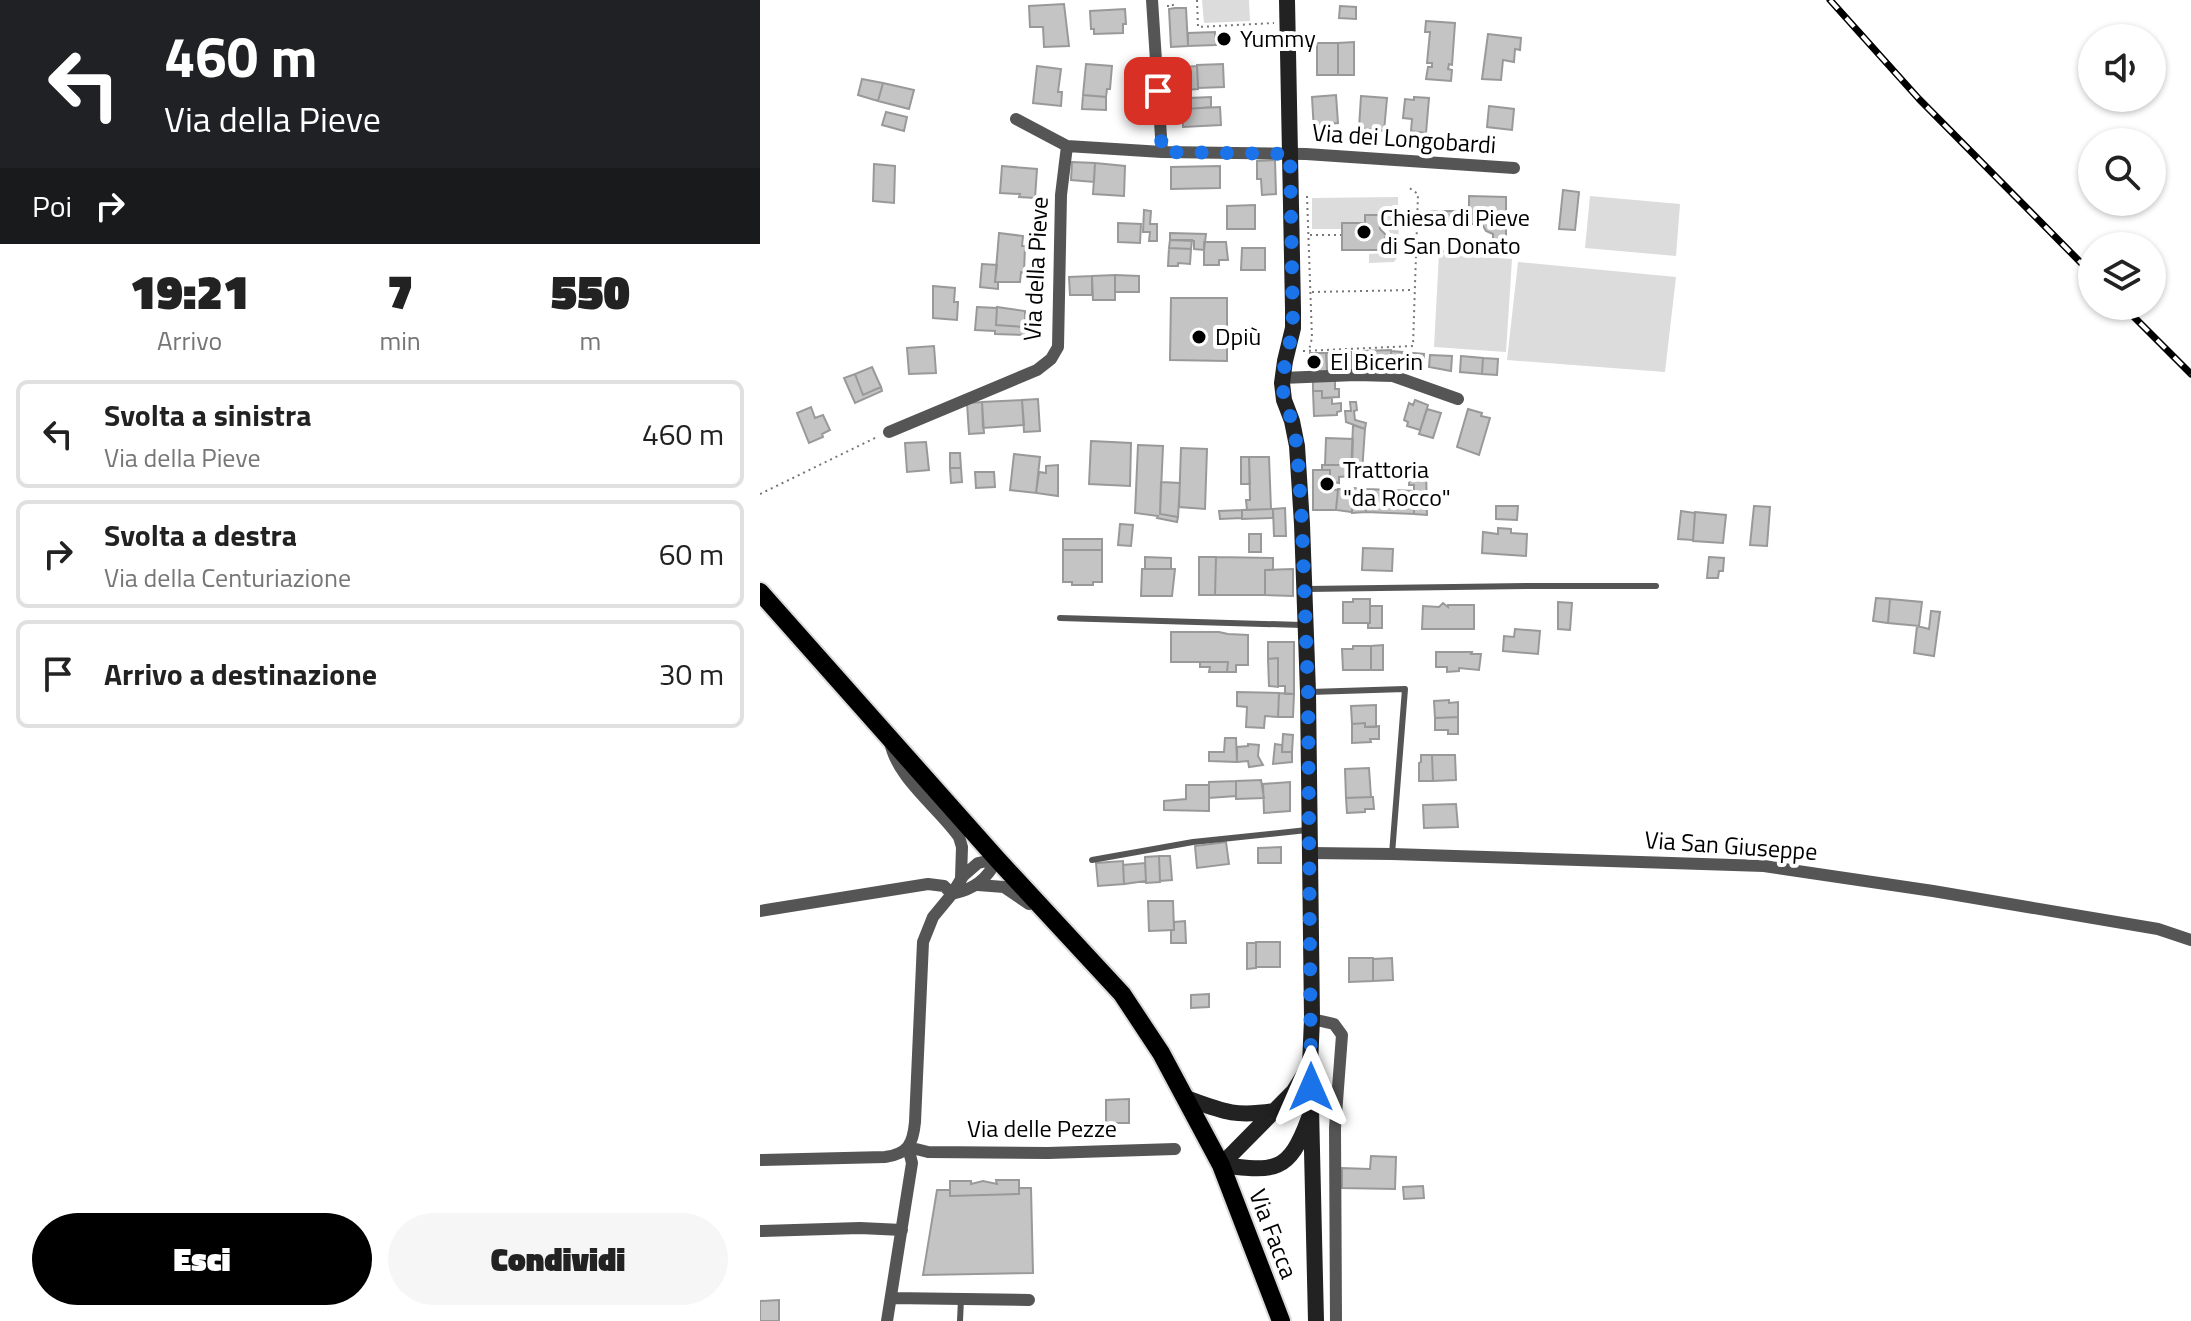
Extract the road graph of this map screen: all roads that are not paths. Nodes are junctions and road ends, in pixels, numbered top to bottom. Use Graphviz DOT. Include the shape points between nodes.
graph roads {
  1 [pos="1152,0"];
  2 [pos="1287,0"];
  3 [pos="1016,119"];
  4 [pos="1067,146"];
  5 [pos="1162,152"];
  6 [pos="1290,154"];
  7 [pos="1514,168"];
  8 [pos="1282,378"];
  9 [pos="1458,399"];
  10 [pos="889,432"];
  11 [pos="1656,586"];
  12 [pos="1304,590"];
  13 [pos="760,592"];
  14 [pos="1060,618"];
  15 [pos="1306,625"];
  16 [pos="1308,692"];
  17 [pos="890,738"];
  18 [pos="1309,830"];
  19 [pos="1310,853"];
  20 [pos="1392,854"];
  21 [pos="997,859"];
  22 [pos="1092,860"];
  23 [pos="961,878"];
  24 [pos="978,885"];
  25 [pos="952,894"];
  26 [pos="760,911"];
  27 [pos="2191,940"];
  28 [pos="1098,968"];
  29 [pos="1312,1019"];
  30 [pos="1310,1065"];
  31 [pos="1186,1098"];
  32 [pos="1312,1109"];
  33 [pos="1275,1111"];
  34 [pos="908,1147"];
  35 [pos="1175,1149"];
  36 [pos="760,1160"];
  37 [pos="1221,1165"];
  38 [pos="902,1230"];
  39 [pos="760,1231"];
  40 [pos="891,1298"];
  41 [pos="961,1299"];
  42 [pos="1029,1300"];
  43 [pos="887,1321"];
  44 [pos="960,1321"];
  45 [pos="1281,1321"];
  46 [pos="1316,1321"];
  47 [pos="1336,1321"];
  1 -- 5 [label="street"];
  2 -- 6 [label="street"];
  3 -- 4 [label="street"];
  4 -- 5 [label="street"];
  4 -- 10 [label="street, Via della Pieve" via="1058,347 1051,359 1037,370"];
  5 -- 6 [label="street"];
  6 -- 7 [label="street, Via dei Longobardi"];
  6 -- 8 [label="street" via="1293,328"];
  8 -- 9 [label="street" via="1393,376"];
  8 -- 12 [label="street" via="1297,446"];
  11 -- 12 [label="lane"];
  12 -- 15 [label="street"];
  13 -- 17 [label="main road, Via Facca"];
  14 -- 15 [label="lane"];
  15 -- 16 [label="street"];
  16 -- 18 [label="street"];
  16 -- 20 [label="lane" via="1405,689"];
  17 -- 21 [label="main road, Via Facca"];
  17 -- 23 [label="street" via="903,773 959,837"];
  18 -- 19 [label="street"];
  18 -- 22 [label="lane"];
  19 -- 20 [label="street, Via San Giuseppe"];
  19 -- 29 [label="street"];
  20 -- 27 [label="street, Via San Giuseppe" via="1764,866 2158,929"];
  21 -- 23 [label="street" via="978,863"];
  21 -- 24 [label="street"];
  21 -- 28 [label="main road, Via Facca"];
  23 -- 25 [label="street"];
  24 -- 25 [label="street"];
  24 -- 28 [label="street" via="1015,893"];
  25 -- 26 [label="street" via="944,886 928,884"];
  25 -- 34 [label="street" via="933,917 923,942 915,1122"];
  28 -- 31 [label="main road, Via Facca" via="1122,994"];
  29 -- 30 [label="street"];
  29 -- 47 [label="street" via="1334,1024 1342,1035 1335,1128"];
  30 -- 32 [label="street"];
  30 -- 33 [label="street"];
  31 -- 33 [label="street" via="1246,1115"];
  31 -- 37 [label="main road, Via Facca"];
  32 -- 37 [label="street" via="1289,1159 1255,1169"];
  32 -- 46 [label="street"];
  33 -- 37 [label="street"];
  34 -- 35 [label="street, Via delle Pezze" via="928,1152 1048,1153"];
  34 -- 36 [label="street, Via delle Pezze" via="898,1156"];
  34 -- 38 [label="street" via="912,1163"];
  37 -- 45 [label="main road, Via Facca"];
  38 -- 39 [label="street"];
  38 -- 40 [label="street"];
  40 -- 41 [label="street"];
  40 -- 43 [label="street"];
  41 -- 42 [label="street"];
  41 -- 44 [label="lane"];
}
